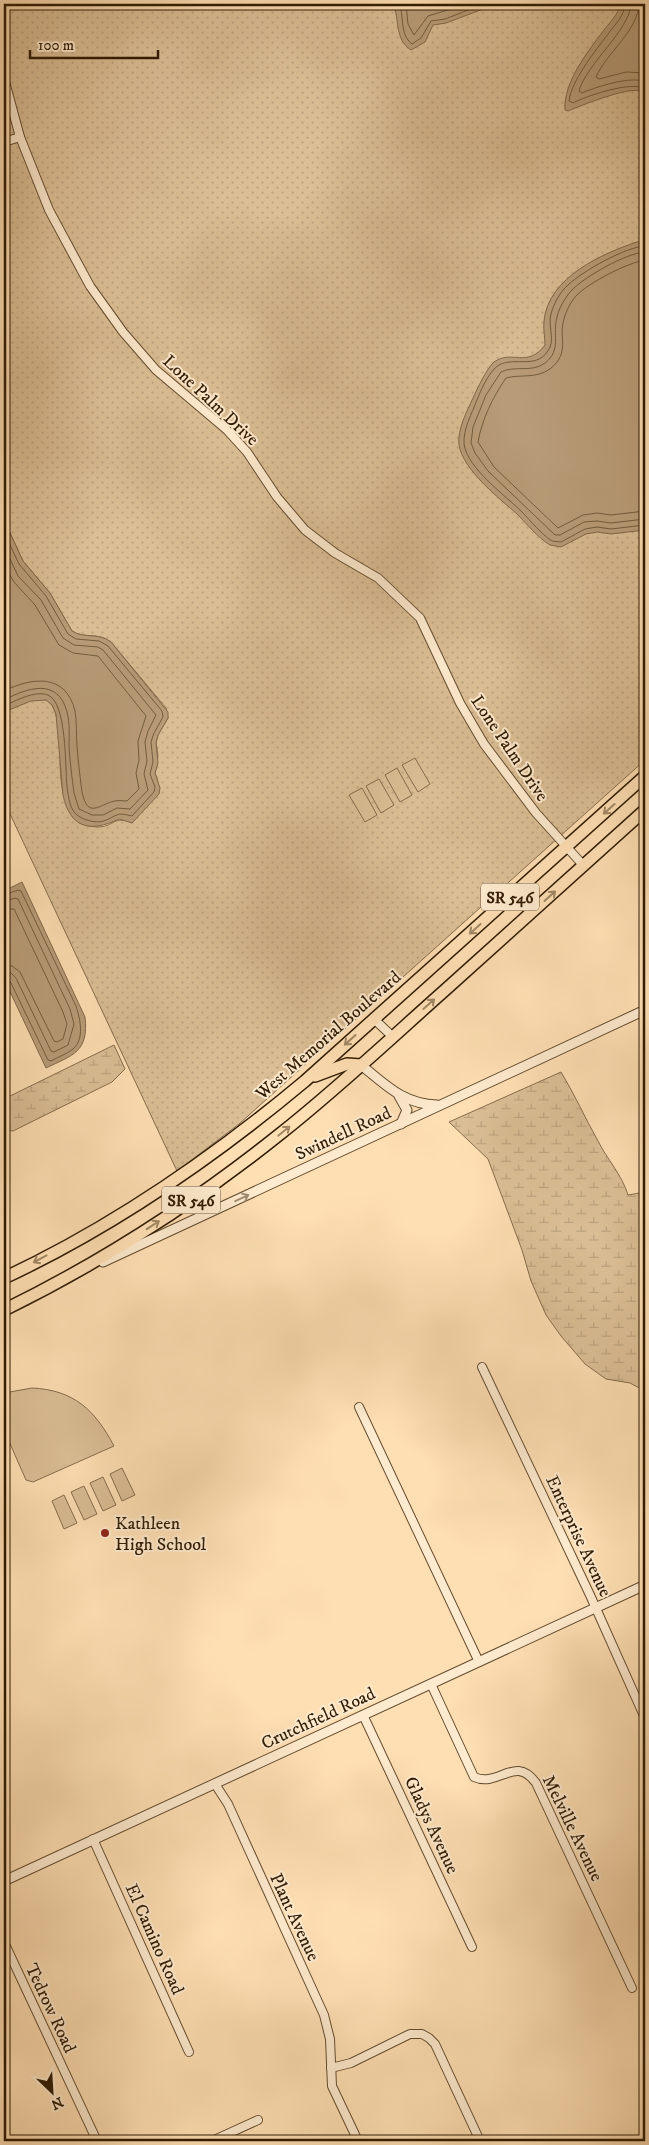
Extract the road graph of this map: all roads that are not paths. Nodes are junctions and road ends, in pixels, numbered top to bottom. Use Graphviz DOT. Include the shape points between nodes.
graph roads {
  1 [pos="4,78"];
  2 [pos="20,137"];
  3 [pos="4,142"];
  4 [pos="645,776"];
  5 [pos="645,810"];
  6 [pos="567,846"];
  7 [pos="583,866"];
  8 [pos="645,1010"];
  9 [pos="374,1018"];
  10 [pos="393,1037"];
  11 [pos="361,1065"];
  12 [pos="305,1081"];
  13 [pos="399,1096"];
  14 [pos="440,1106"];
  15 [pos="401,1124"];
  16 [pos="4,1278"];
  17 [pos="55,1284"];
  18 [pos="4,1310"];
  19 [pos="482,1367"];
  20 [pos="359,1407"];
  21 [pos="645,1585"];
  22 [pos="596,1608"];
  23 [pos="479,1662"];
  24 [pos="431,1684"];
  25 [pos="363,1715"];
  26 [pos="645,1718"];
  27 [pos="214,1784"];
  28 [pos="93,1839"];
  29 [pos="4,1881"];
  30 [pos="4,1942"];
  31 [pos="472,1947"];
  32 [pos="632,1988"];
  33 [pos="189,2052"];
  34 [pos="331,2068"];
  35 [pos="258,2120"];
  36 [pos="97,2141"];
  37 [pos="212,2141"];
  38 [pos="358,2141"];
  39 [pos="480,2141"];
  1 -- 2 [label="street, Lone Palm Drive"];
  2 -- 3 [label="street"];
  2 -- 6 [label="street, Lone Palm Drive" via="67,246 122,332 156,370 227,430 306,530 334,553 378,578 420,618 460,703 484,744 536,814"];
  4 -- 6 [label="main road, West Memorial Boulevard / SR 546, one-way"];
  5 -- 7 [label="main road, SR 546"];
  6 -- 7 [label="street, Lone Palm Drive"];
  6 -- 9 [label="main road, West Memorial Boulevard / SR 546, one-way"];
  10 -- 7 [label="main road, SR 546, one-way"];
  8 -- 14 [label="street, Swindell Road"];
  9 -- 10 [label="street"];
  9 -- 12 [label="main road, West Memorial Boulevard / SR 546, one-way"];
  10 -- 11 [label="main road, SR 546"];
  11 -- 12 [label="main road" via="335,1067"];
  11 -- 13 [label="street"];
  17 -- 11 [label="main road, SR 546, one-way" via="137,1236 227,1175"];
  12 -- 16 [label="main road, West Memorial Boulevard / SR 546, one-way" via="245,1130 168,1185"];
  13 -- 14 [label="street" via="422,1105"];
  13 -- 15 [label="street" via="407,1110"];
  14 -- 15 [label="street, Swindell Road"];
  17 -- 15 [label="street, Swindell Road, one-way"];
  17 -- 18 [label="main road, SR 546"];
  19 -- 22 [label="street, Enterprise Avenue"];
  20 -- 23 [label="street"];
  21 -- 22 [label="street, Crutchfield Road"];
  22 -- 23 [label="street, Crutchfield Road"];
  22 -- 26 [label="street, Enterprise Avenue"];
  23 -- 24 [label="street, Crutchfield Road"];
  24 -- 25 [label="street, Crutchfield Road"];
  24 -- 32 [label="street, Melville Avenue" via="474,1777 488,1780 517,1770 527,1772 536,1783"];
  25 -- 27 [label="street, Crutchfield Road"];
  25 -- 31 [label="street, Gladys Avenue"];
  27 -- 28 [label="street, Crutchfield Road"];
  27 -- 34 [label="street, Plant Avenue" via="228,1804 324,2015 330,2040"];
  28 -- 29 [label="street, Crutchfield Road"];
  28 -- 33 [label="street, El Camino Road"];
  30 -- 36 [label="street, Tedrow Road"];
  34 -- 38 [label="street, Plant Avenue" via="332,2086"];
  34 -- 39 [label="street" via="351,2063 410,2034 422,2034 435,2044"];
  35 -- 37 [label="street"];
}
